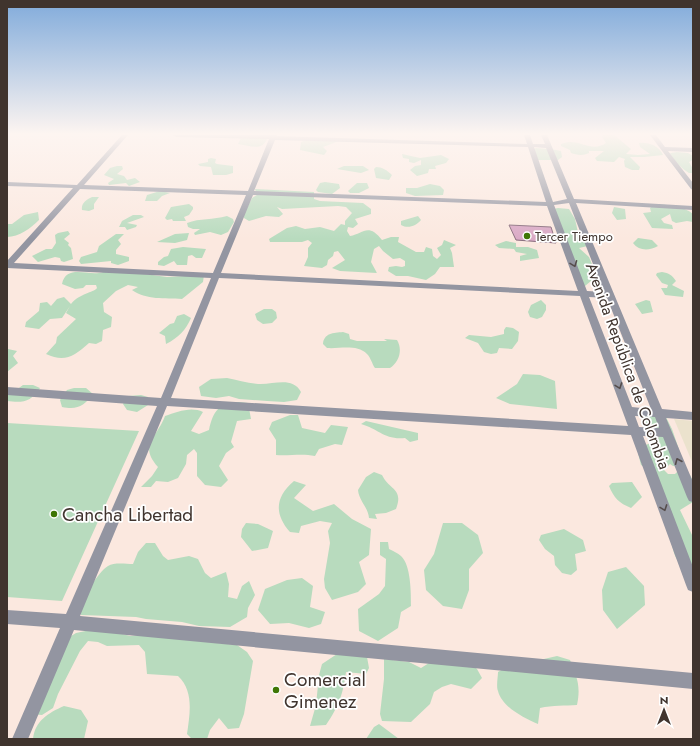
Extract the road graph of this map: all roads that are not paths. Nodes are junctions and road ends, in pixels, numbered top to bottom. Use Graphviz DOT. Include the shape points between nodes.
graph roads {
  1 [pos="94,170"];
  2 [pos="260,170"];
  3 [pos="538,170"];
  4 [pos="558,170"];
  5 [pos="679,170"];
  6 [pos="7,184"];
  7 [pos="79,186"];
  8 [pos="693,188"];
  9 [pos="250,193"];
  10 [pos="570,201"];
  11 [pos="550,204"];
  12 [pos="693,208"];
  13 [pos="7,265"];
  14 [pos="216,274"];
  15 [pos="586,294"];
  16 [pos="610,295"];
  17 [pos="7,391"];
  18 [pos="164,402"];
  19 [pos="628,411"];
  20 [pos="658,413"];
  21 [pos="693,416"];
  22 [pos="636,431"];
  23 [pos="666,433"];
  24 [pos="693,497"];
  25 [pos="693,586"];
  26 [pos="7,617"];
  27 [pos="71,622"];
  28 [pos="693,681"];
  29 [pos="20,739"];
  1 -- 7 [label="street"];
  2 -- 9 [label="street"];
  3 -- 11 [label="street, Avenida República de Colombia"];
  4 -- 10 [label="street, Avenida República de Colombia"];
  5 -- 8 [label="street"];
  6 -- 7 [label="street"];
  7 -- 9 [label="street"];
  7 -- 13 [label="street"];
  9 -- 11 [label="street"];
  9 -- 14 [label="street"];
  10 -- 11 [label="street"];
  10 -- 12 [label="street"];
  10 -- 16 [label="street, Avenida República de Colombia"];
  11 -- 15 [label="street, Avenida República de Colombia, one-way"];
  13 -- 14 [label="street"];
  14 -- 15 [label="street"];
  14 -- 18 [label="street"];
  15 -- 16 [label="street"];
  15 -- 19 [label="street, Avenida República de Colombia, one-way"];
  16 -- 20 [label="street, Avenida República de Colombia"];
  17 -- 18 [label="street"];
  18 -- 22 [label="street"];
  18 -- 27 [label="street"];
  19 -- 20 [label="street"];
  19 -- 22 [label="street, Avenida República de Colombia"];
  20 -- 21 [label="street"];
  20 -- 23 [label="street, Avenida República de Colombia"];
  22 -- 23 [label="street"];
  22 -- 25 [label="street, Avenida República de Colombia, one-way"];
  24 -- 23 [label="street, Avenida República de Colombia, one-way"];
  26 -- 27 [label="street"];
  27 -- 28 [label="street"];
  27 -- 29 [label="street"];
}
